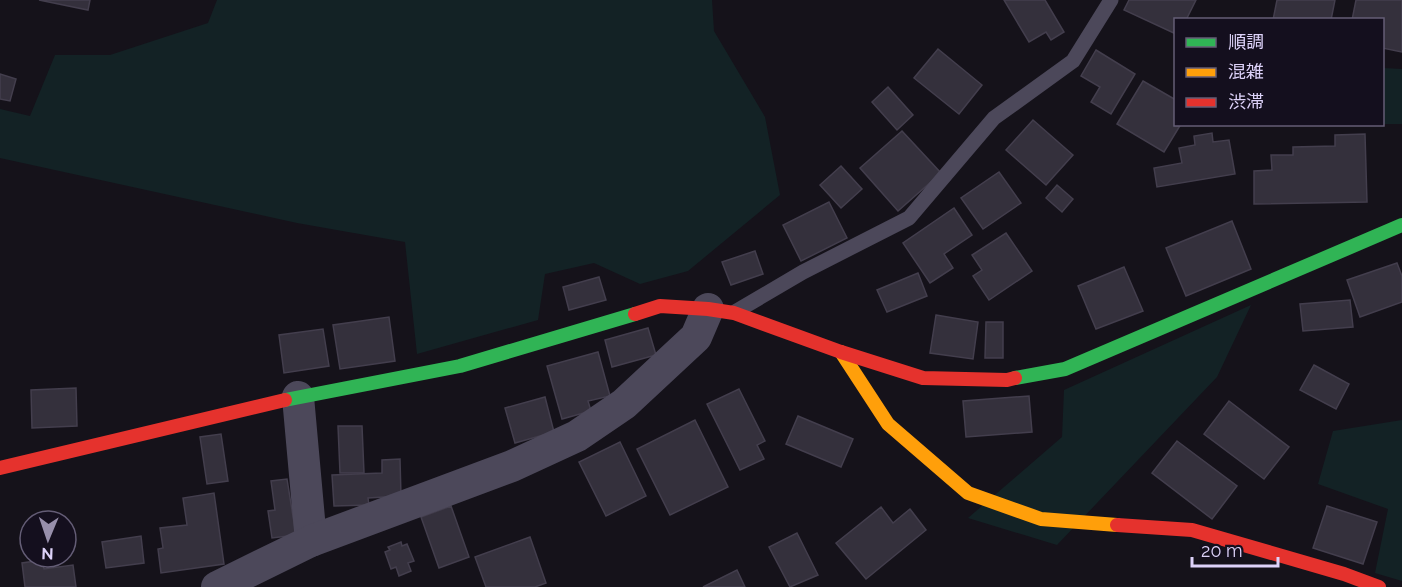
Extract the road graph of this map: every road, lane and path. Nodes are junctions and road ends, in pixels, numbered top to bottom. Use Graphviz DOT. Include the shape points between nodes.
graph roads {
  1 [pos="1111,0"];
  2 [pos="1402,225"];
  3 [pos="721,311"];
  4 [pos="841,352"];
  5 [pos="298,398"];
  6 [pos="0,468"];
  7 [pos="311,541"];
  8 [pos="217,587"];
  9 [pos="1379,587"];
  1 -- 3 [label="lane" via="1073,61 994,118 909,218"];
  2 -- 4 [label="street" via="1065,369 1007,380 923,378"];
  3 -- 4 [label="street"];
  3 -- 5 [label="street" via="660,306 460,366"];
  3 -- 7 [label="street" via="624,404 577,436 512,466"];
  4 -- 9 [label="street" via="888,424 968,494 1041,519 1192,530"];
  5 -- 6 [label="street"];
  5 -- 7 [label="street"];
  7 -- 8 [label="street"];
}
